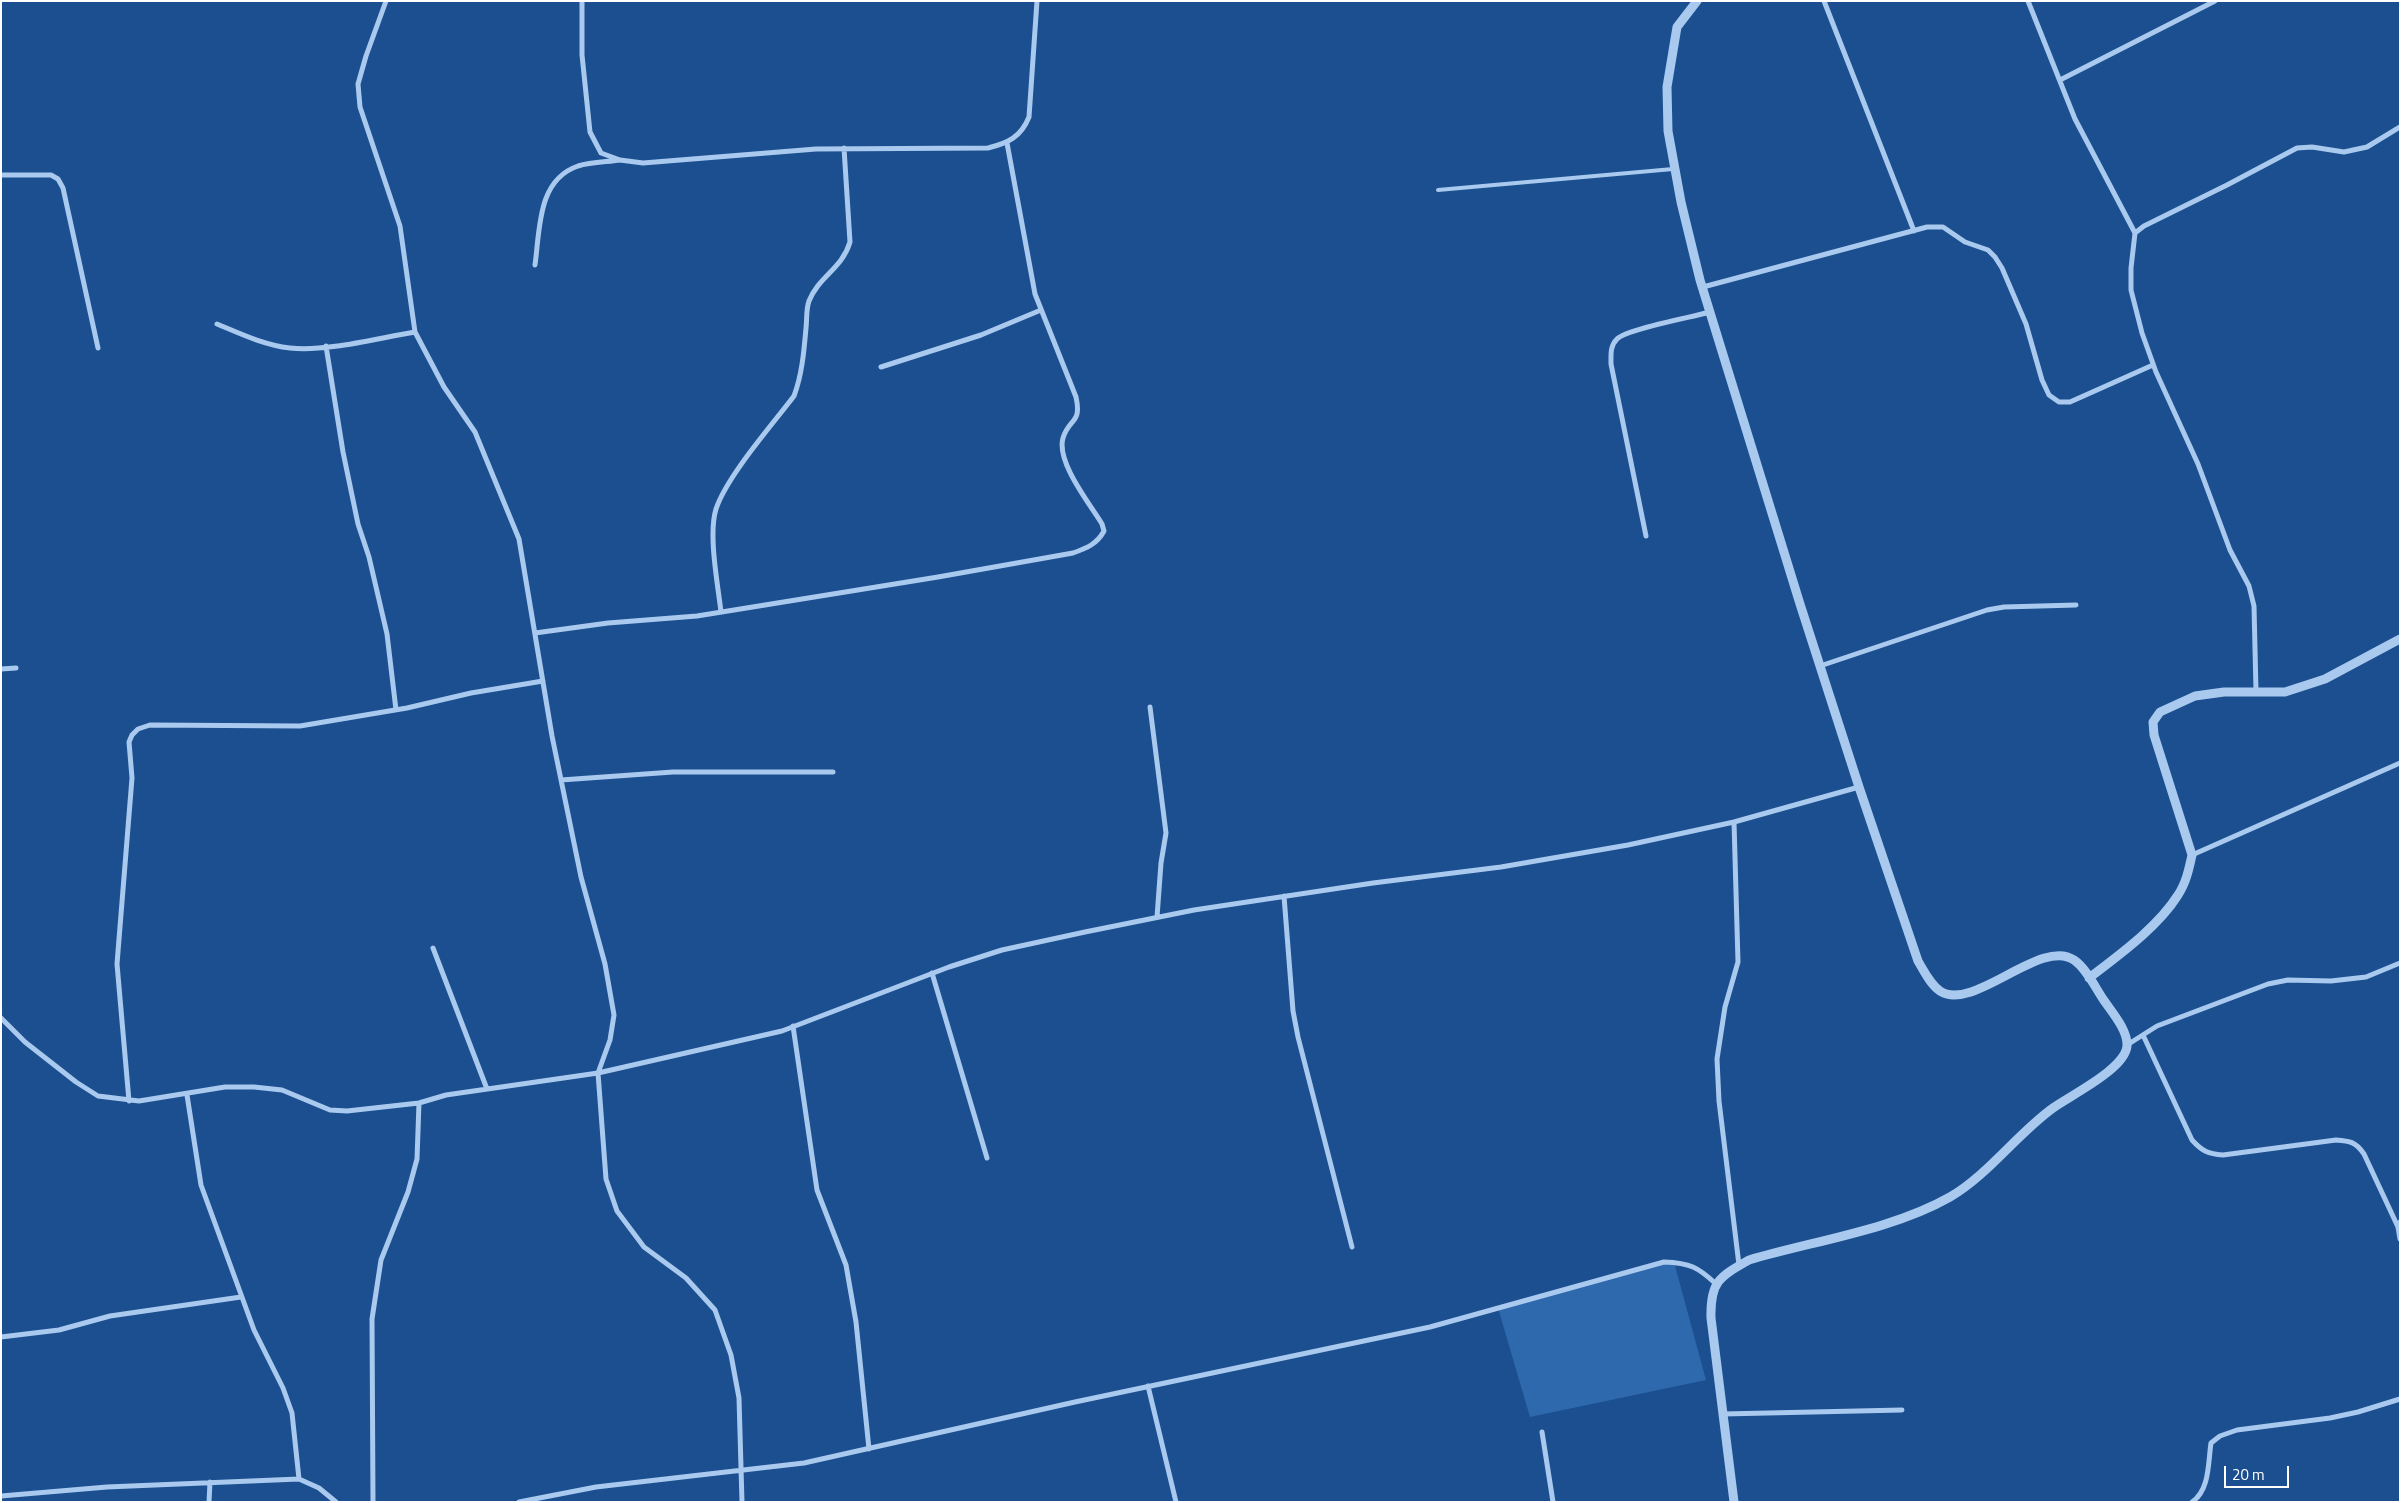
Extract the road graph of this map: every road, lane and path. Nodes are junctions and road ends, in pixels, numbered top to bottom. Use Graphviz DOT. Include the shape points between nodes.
graph roads {
  1 [pos="386,1"];
  2 [pos="582,1"];
  3 [pos="1037,1"];
  4 [pos="1697,1"];
  5 [pos="1824,1"];
  6 [pos="2028,1"];
  7 [pos="2215,1"];
  8 [pos="2060,80"];
  9 [pos="2400,127"];
  10 [pos="1007,143"];
  11 [pos="844,148"];
  12 [pos="620,160"];
  13 [pos="1673,168"];
  14 [pos="1,175"];
  15 [pos="1438,190"];
  16 [pos="1914,231"];
  17 [pos="2135,233"];
  18 [pos="535,265"];
  19 [pos="1703,288"];
  20 [pos="1041,310"];
  21 [pos="1710,312"];
  22 [pos="218,324"];
  23 [pos="415,332"];
  24 [pos="326,346"];
  25 [pos="98,348"];
  26 [pos="2153,365"];
  27 [pos="882,367"];
  28 [pos="1646,536"];
  29 [pos="2076,605"];
  30 [pos="721,612"];
  31 [pos="535,633"];
  32 [pos="2400,639"];
  33 [pos="1820,666"];
  34 [pos="16,668"];
  35 [pos="1,669"];
  36 [pos="543,681"];
  37 [pos="2256,691"];
  38 [pos="1150,707"];
  39 [pos="396,710"];
  40 [pos="2400,763"];
  41 [pos="833,772"];
  42 [pos="561,780"];
  43 [pos="1859,787"];
  44 [pos="1734,822"];
  45 [pos="2192,855"];
  46 [pos="1284,896"];
  47 [pos="1157,917"];
  48 [pos="433,948"];
  49 [pos="2400,963"];
  50 [pos="932,974"];
  51 [pos="2089,978"];
  52 [pos="1,1018"];
  53 [pos="793,1026"];
  54 [pos="2143,1035"];
  55 [pos="2127,1046"];
  56 [pos="598,1074"];
  57 [pos="487,1089"];
  58 [pos="187,1095"];
  59 [pos="129,1101"];
  60 [pos="419,1102"];
  61 [pos="987,1158"];
  62 [pos="2399,1224"];
  63 [pos="2400,1239"];
  64 [pos="1352,1247"];
  65 [pos="1739,1265"];
  66 [pos="1716,1284"];
  67 [pos="241,1297"];
  68 [pos="1,1336"];
  69 [pos="1148,1386"];
  70 [pos="2400,1399"];
  71 [pos="1902,1410"];
  72 [pos="1723,1414"];
  73 [pos="1542,1432"];
  74 [pos="869,1449"];
  75 [pos="741,1472"];
  76 [pos="299,1479"];
  77 [pos="210,1482"];
  78 [pos="1,1496"];
  79 [pos="209,1502"];
  80 [pos="336,1502"];
  81 [pos="373,1502"];
  82 [pos="519,1502"];
  83 [pos="742,1502"];
  84 [pos="1176,1502"];
  85 [pos="1553,1502"];
  86 [pos="1734,1502"];
  87 [pos="2192,1502"];
  1 -- 23 [label="street" via="358,84 360,107 400,226"];
  2 -- 12 [label="street" via="582,55 590,132 601,153"];
  3 -- 10 [label="street" via="1030,117 1024,130"];
  4 -- 13 [label="street" via="1677,27 1667,87"];
  5 -- 16 [label="street"];
  6 -- 8 [label="street"];
  7 -- 8 [label="street"];
  8 -- 17 [label="street" via="2092,154"];
  9 -- 17 [label="street" via="2368,146 2344,152 2297,148"];
  10 -- 11 [label="street" via="988,148"];
  10 -- 20 [label="street" via="1027,258"];
  11 -- 12 [label="street" via="643,163"];
  11 -- 30 [label="street" via="850,242 847,251 840,264 816,288 808,303 799,382 794,396 732,480 716,510 716,567"];
  12 -- 18 [label="street" via="580,165 553,183 543,205"];
  13 -- 15 [label="lane"];
  13 -- 19 [label="street"];
  14 -- 25 [label="street" via="51,175 58,179 63,188"];
  16 -- 19 [label="street"];
  16 -- 26 [label="street" via="1943,227 1965,242 1988,250 1995,257 2026,324 2042,380 2049,395 2060,402 2088,396"];
  17 -- 26 [label="street" via="2132,290"];
  19 -- 21 [label="street"];
  20 -- 27 [label="street" via="982,335"];
  20 -- 30 [label="street" via="1079,410 1063,438 1062,448 1068,471 1102,524 1104,530 1099,540 1073,553"];
  21 -- 28 [label="street" via="1632,332 1618,337 1611,346 1611,364"];
  21 -- 33 [label="street"];
  22 -- 24 [label="street" via="262,342 289,348"];
  23 -- 24 [label="street"];
  23 -- 31 [label="street" via="444,387 475,432 519,539"];
  24 -- 39 [label="street" via="358,524 387,634"];
  26 -- 37 [label="street" via="2198,464 2230,550 2249,586 2254,606"];
  29 -- 33 [label="street" via="1987,610"];
  30 -- 31 [label="street"];
  31 -- 36 [label="street"];
  32 -- 37 [label="street" via="2325,679 2285,692"];
  33 -- 43 [label="street"];
  34 -- 35 [label="street"];
  36 -- 39 [label="street"];
  36 -- 42 [label="street"];
  37 -- 45 [label="street" via="2195,696 2160,712 2154,722 2154,735"];
  38 -- 47 [label="street" via="1166,833 1160,863"];
  39 -- 59 [label="street" via="300,726 150,725 132,735 132,778 116,964"];
  40 -- 45 [label="street"];
  41 -- 42 [label="street" via="673,772"];
  42 -- 56 [label="street" via="614,1015 610,1040"];
  43 -- 44 [label="street"];
  43 -- 51 [label="street" via="1918,960 1941,992 1958,995 1975,991 2046,957 2062,955 2075,960"];
  44 -- 46 [label="street" via="1501,868"];
  44 -- 65 [label="street" via="1738,962 1725,1007 1717,1059"];
  45 -- 51 [label="street" via="2188,874 2178,895 2150,927"];
  46 -- 47 [label="street"];
  46 -- 64 [label="street" via="1298,1037"];
  47 -- 50 [label="street" via="1002,950"];
  48 -- 57 [label="street"];
  49 -- 54 [label="street" via="2366,977 2331,981 2288,980 2268,984 2181,1016"];
  50 -- 53 [label="street"];
  50 -- 61 [label="street"];
  51 -- 55 [label="street" via="2117,1020"];
  52 -- 59 [label="street" via="25,1042 76,1082 98,1096"];
  53 -- 56 [label="street"];
  53 -- 74 [label="street" via="817,1190 846,1266 856,1322"];
  54 -- 55 [label="street"];
  54 -- 62 [label="street" via="2192,1140 2201,1150 2223,1156 2336,1140 2351,1141 2364,1154"];
  55 -- 65 [label="street" via="2122,1058 2111,1069 2051,1110 1952,1196 1892,1222"];
  56 -- 57 [label="street"];
  56 -- 75 [label="street" via="606,1179 617,1211 644,1247 686,1278 715,1310 731,1355 739,1398"];
  57 -- 60 [label="street"];
  58 -- 59 [label="street"];
  58 -- 60 [label="street" via="225,1087 254,1087 282,1090 330,1110 346,1111"];
  58 -- 67 [label="street" via="200,1185"];
  60 -- 81 [label="street" via="417,1158 408,1192 382,1260 372,1319"];
  62 -- 63 [label="street"];
  65 -- 66 [label="street"];
  66 -- 69 [label="street" via="1701,1270 1685,1262 1664,1262 1430,1327"];
  66 -- 72 [label="street" via="1711,1296 1711,1318"];
  67 -- 68 [label="street" via="110,1316 28,1335"];
  67 -- 76 [label="street" via="292,1413"];
  69 -- 74 [label="street"];
  69 -- 84 [label="street"];
  70 -- 87 [label="street" via="2349,1414 2237,1430 2220,1436 2211,1444 2205,1485"];
  71 -- 72 [label="street"];
  72 -- 86 [label="street"];
  73 -- 85 [label="street"];
  74 -- 75 [label="street"];
  75 -- 82 [label="street" via="596,1487"];
  75 -- 83 [label="street"];
  76 -- 77 [label="street"];
  76 -- 80 [label="street" via="319,1488"];
  77 -- 78 [label="street"];
  77 -- 79 [label="street"];
}
